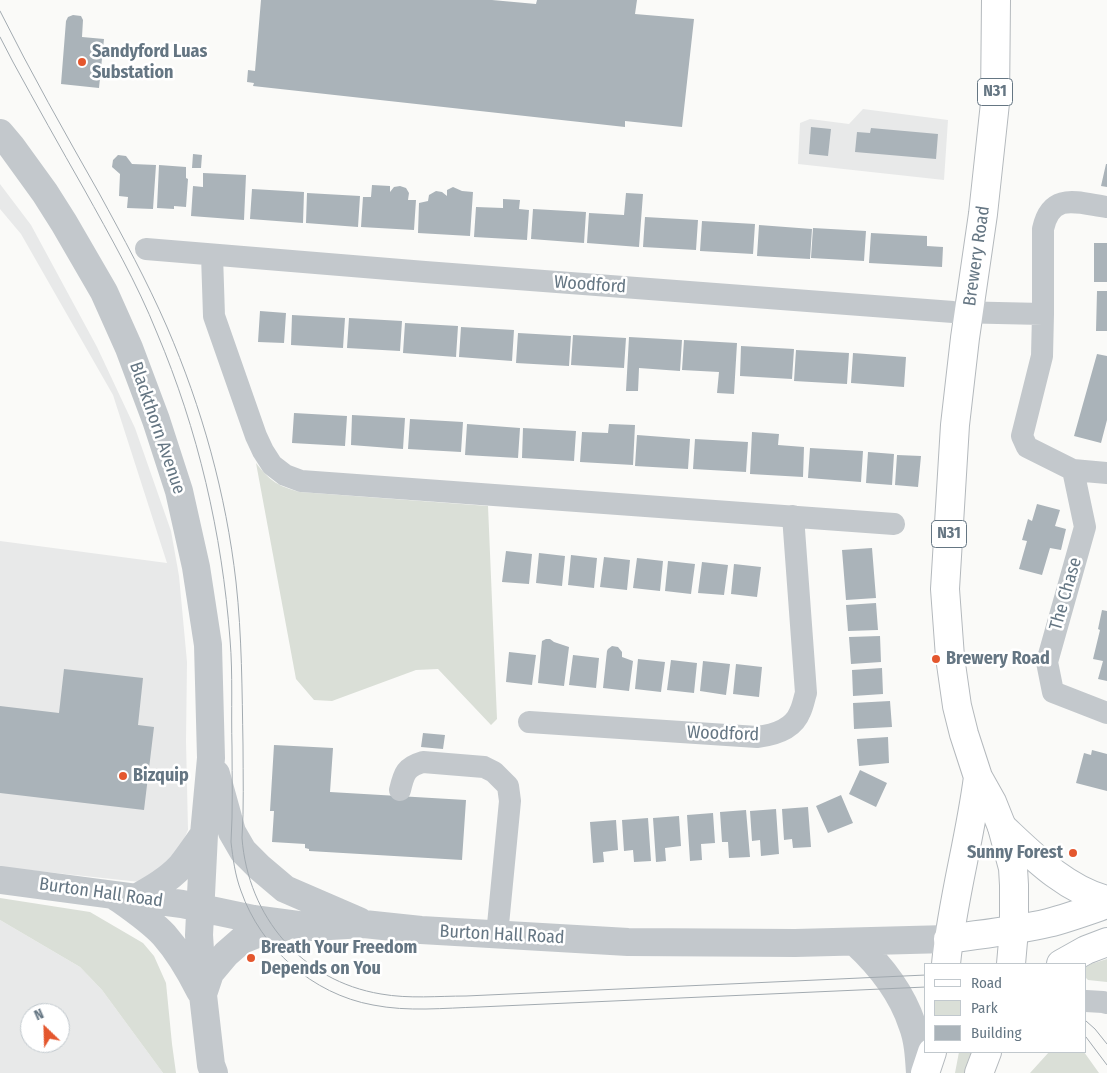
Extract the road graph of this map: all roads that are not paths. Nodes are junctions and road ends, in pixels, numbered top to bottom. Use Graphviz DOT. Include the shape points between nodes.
graph roads {
  1 [pos="996,0"];
  2 [pos="0,133"];
  3 [pos="1107,207"];
  4 [pos="146,249"];
  5 [pos="212,255"];
  6 [pos="969,313"];
  7 [pos="1043,314"];
  8 [pos="1073,470"];
  9 [pos="1107,473"];
  10 [pos="793,516"];
  11 [pos="894,524"];
  12 [pos="1107,713"];
  13 [pos="529,722"];
  14 [pos="211,758"];
  15 [pos="978,777"];
  16 [pos="400,790"];
  17 [pos="1002,827"];
  18 [pos="204,834"];
  19 [pos="0,880"];
  20 [pos="125,896"];
  21 [pos="1107,900"];
  22 [pos="1107,904"];
  23 [pos="201,908"];
  24 [pos="364,924"];
  25 [pos="296,925"];
  26 [pos="1014,930"];
  27 [pos="497,935"];
  28 [pos="855,942"];
  29 [pos="1107,942"];
  30 [pos="947,952"];
  31 [pos="1011,963"];
  32 [pos="1063,963"];
  33 [pos="203,995"];
  34 [pos="1087,1001"];
  35 [pos="1107,1003"];
  36 [pos="932,1053"];
  37 [pos="214,1073"];
  38 [pos="920,1073"];
  39 [pos="925,1073"];
  1 -- 6 [label="main road, Brewery Road / N31" via="995,103"];
  2 -- 14 [label="street, Blackthorn Avenue" via="45,193 104,292 156,420 179,491 196,567 208,645"];
  3 -- 7 [label="street" via="1058,203 1045,218"];
  4 -- 5 [label="street, Woodford"];
  5 -- 6 [label="street, Woodford"];
  5 -- 10 [label="street" via="214,316 263,451 272,465 285,475 301,481"];
  6 -- 7 [label="street"];
  6 -- 15 [label="main road, Brewery Road / N31" via="955,425 945,589 957,706"];
  7 -- 8 [label="street" via="1042,356 1022,436 1027,447"];
  8 -- 9 [label="street"];
  8 -- 12 [label="street, The Chase" via="1085,527 1047,662 1053,692"];
  10 -- 11 [label="street"];
  10 -- 13 [label="street, Woodford" via="806,693 793,724 783,731 757,737"];
  14 -- 18 [label="street, Blackthorn Avenue"];
  14 -- 24 [label="street, Blackthorn Avenue" via="232,832 244,851 285,890"];
  15 -- 17 [label="main road, Brewery Road / N31"];
  15 -- 30 [label="main road, Brewery Road / N31"];
  16 -- 27 [label="street" via="408,769 423,762 484,767 508,786 510,801"];
  17 -- 21 [label="main road" via="1050,870 1082,891"];
  17 -- 26 [label="main road, Brewery Road / N31" via="1014,885"];
  18 -- 20 [label="street" via="181,866 157,886"];
  18 -- 23 [label="street, Blackthorn Avenue"];
  19 -- 20 [label="street, Burton Hall Road"];
  20 -- 23 [label="street, Burton Hall Road"];
  20 -- 33 [label="street" via="164,935 187,965"];
  22 -- 26 [label="main road" via="1063,919"];
  23 -- 25 [label="street, Burton Hall Road"];
  23 -- 33 [label="street, Blackthorn Avenue" via="199,935"];
  24 -- 25 [label="street, Burton Hall Road"];
  24 -- 27 [label="street, Burton Hall Road"];
  25 -- 33 [label="street" via="274,928 242,940 210,973"];
  26 -- 30 [label="main road"];
  26 -- 31 [label="main road, N31"];
  27 -- 28 [label="street, Burton Hall Road" via="628,942"];
  28 -- 30 [label="street, Burton Hall Road"];
  28 -- 38 [label="street" via="885,974 900,998 918,1045"];
  29 -- 32 [label="main road"];
  33 -- 37 [label="street, Blackthorn Avenue"];
  34 -- 35 [label="street"];
  36 -- 39 [label="main road"];
}
